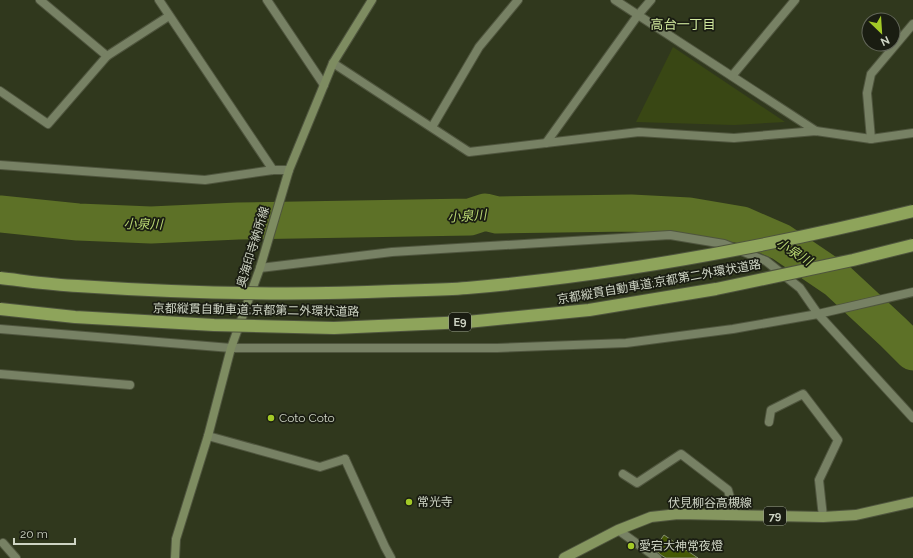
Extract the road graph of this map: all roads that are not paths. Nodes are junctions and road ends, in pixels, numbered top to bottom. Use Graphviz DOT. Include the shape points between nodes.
graph roads {
  1 [pos="40,0"];
  2 [pos="159,0"];
  3 [pos="267,0"];
  4 [pos="372,0"];
  5 [pos="518,0"];
  6 [pos="614,0"];
  7 [pos="651,0"];
  8 [pos="795,0"];
  9 [pos="638,15"];
  10 [pos="169,16"];
  11 [pos="913,24"];
  12 [pos="106,56"];
  13 [pos="333,63"];
  14 [pos="732,76"];
  15 [pos="324,85"];
  16 [pos="0,91"];
  17 [pos="432,127"];
  18 [pos="816,131"];
  19 [pos="913,133"];
  20 [pos="871,139"];
  21 [pos="546,143"];
  22 [pos="0,165"];
  23 [pos="273,170"];
  24 [pos="289,170"];
  25 [pos="913,211"];
  26 [pos="913,245"];
  27 [pos="260,268"];
  28 [pos="0,278"];
  29 [pos="910,293"];
  30 [pos="0,309"];
  31 [pos="818,314"];
  32 [pos="0,329"];
  33 [pos="231,348"];
  34 [pos="0,374"];
  35 [pos="130,385"];
  36 [pos="913,418"];
  37 [pos="769,422"];
  38 [pos="208,436"];
  39 [pos="623,474"];
  40 [pos="913,502"];
  41 [pos="735,515"];
  42 [pos="823,517"];
  43 [pos="618,530"];
  44 [pos="3,543"];
  45 [pos="16,558"];
  46 [pos="175,558"];
  47 [pos="391,558"];
  48 [pos="564,558"];
  49 [pos="657,558"];
  1 -- 12 [label="street"];
  2 -- 10 [label="street"];
  3 -- 15 [label="street"];
  4 -- 13 [label="main road, 奥海印寺納所線"];
  5 -- 17 [label="street" via="479,47"];
  6 -- 9 [label="street"];
  7 -- 9 [label="street"];
  8 -- 14 [label="street"];
  9 -- 14 [label="street"];
  9 -- 21 [label="street"];
  10 -- 12 [label="street"];
  10 -- 23 [label="street"];
  11 -- 20 [label="street" via="871,74 867,93"];
  12 -- 16 [label="street" via="48,124"];
  13 -- 15 [label="main road, 奥海印寺納所線"];
  13 -- 17 [label="street"];
  14 -- 18 [label="street"];
  15 -- 24 [label="main road, 奥海印寺納所線"];
  17 -- 21 [label="street" via="469,152"];
  18 -- 20 [label="street"];
  18 -- 21 [label="street" via="734,138 639,132"];
  19 -- 20 [label="street"];
  22 -- 23 [label="street" via="205,180"];
  23 -- 24 [label="street"];
  24 -- 27 [label="main road, 奥海印寺納所線"];
  25 -- 28 [label="highway, 京都縦貫自動車道;京都第二外環状道路, bridge" via="847,228 710,255 586,275 466,288 335,293 217,293 76,286"];
  26 -- 30 [label="highway, 京都縦貫自動車道;京都第二外環状道路 / E9, bridge" via="693,293 589,310 467,322 334,328 214,325 75,317"];
  27 -- 31 [label="street" via="392,252 670,235 724,244 766,261 800,288"];
  27 -- 33 [label="main road, 奥海印寺納所線"];
  29 -- 31 [label="street"];
  31 -- 33 [label="street" via="626,343 497,348"];
  31 -- 36 [label="street"];
  32 -- 33 [label="street"];
  33 -- 38 [label="main road, 奥海印寺納所線"];
  34 -- 35 [label="street"];
  37 -- 42 [label="street" via="771,410 803,394 838,440 819,480"];
  38 -- 46 [label="main road, 奥海印寺納所線" via="176,539"];
  38 -- 47 [label="street" via="320,467 345,459"];
  39 -- 41 [label="street" via="637,483 681,454 728,490"];
  40 -- 42 [label="main road, 伏見柳谷高槻線 / 79" via="856,515"];
  41 -- 42 [label="main road, 伏見柳谷高槻線 / 79"];
  41 -- 43 [label="main road, 伏見柳谷高槻線 / 79" via="678,514 651,517"];
  43 -- 48 [label="main road, 伏見柳谷高槻線 / 79"];
  43 -- 49 [label="street"];
  44 -- 45 [label="street"];
}
